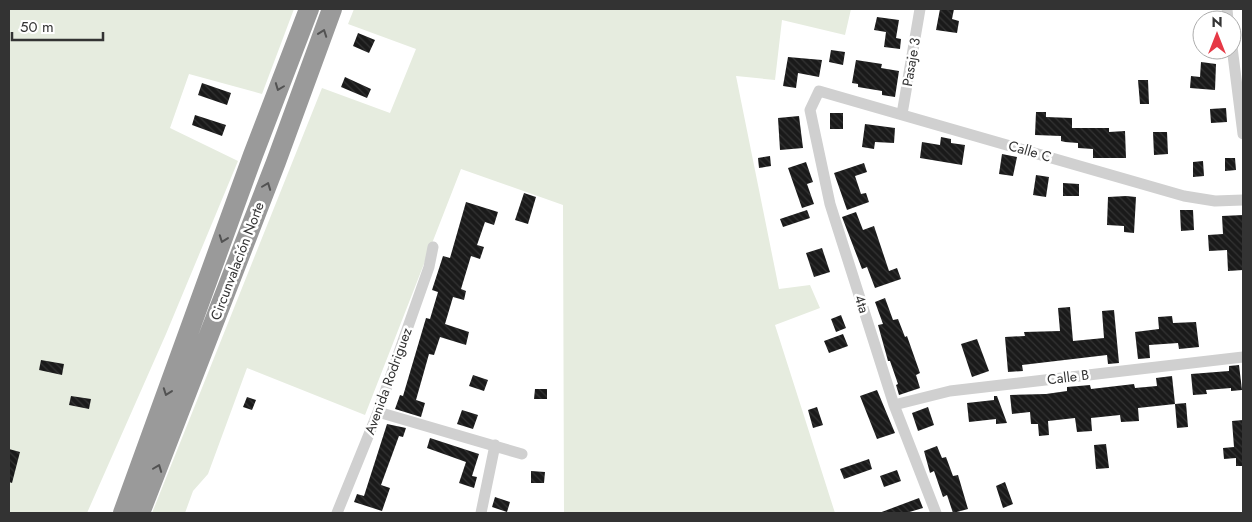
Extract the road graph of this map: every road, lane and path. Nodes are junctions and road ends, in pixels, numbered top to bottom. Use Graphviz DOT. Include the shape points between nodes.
graph roads {
  1 [pos="309,9"];
  2 [pos="332,9"];
  3 [pos="920,9"];
  4 [pos="1234,60"];
  5 [pos="819,91"];
  6 [pos="902,114"];
  7 [pos="1243,134"];
  8 [pos="1243,200"];
  9 [pos="433,247"];
  10 [pos="1243,356"];
  11 [pos="894,405"];
  12 [pos="378,412"];
  13 [pos="495,445"];
  14 [pos="522,454"];
  15 [pos="123,513"];
  16 [pos="140,513"];
  17 [pos="337,513"];
  18 [pos="481,513"];
  19 [pos="936,513"];
  1 -- 15 [label="highway, Circunvalación Norte, one-way"];
  16 -- 2 [label="highway, Circunvalación Norte, one-way"];
  3 -- 6 [label="street, Pasaje 3"];
  4 -- 7 [label="street"];
  5 -- 6 [label="street, Calle C"];
  5 -- 11 [label="street, 4ta" via="810,110 830,204"];
  6 -- 8 [label="street, Calle C" via="1184,196 1215,201"];
  9 -- 12 [label="street, Avenida Rodriguez" via="430,267"];
  10 -- 11 [label="street, Calle B" via="950,391"];
  11 -- 19 [label="street, 4ta"];
  12 -- 13 [label="street"];
  12 -- 17 [label="street, Avenida Rodriguez"];
  13 -- 14 [label="street"];
  13 -- 18 [label="street"];
}
